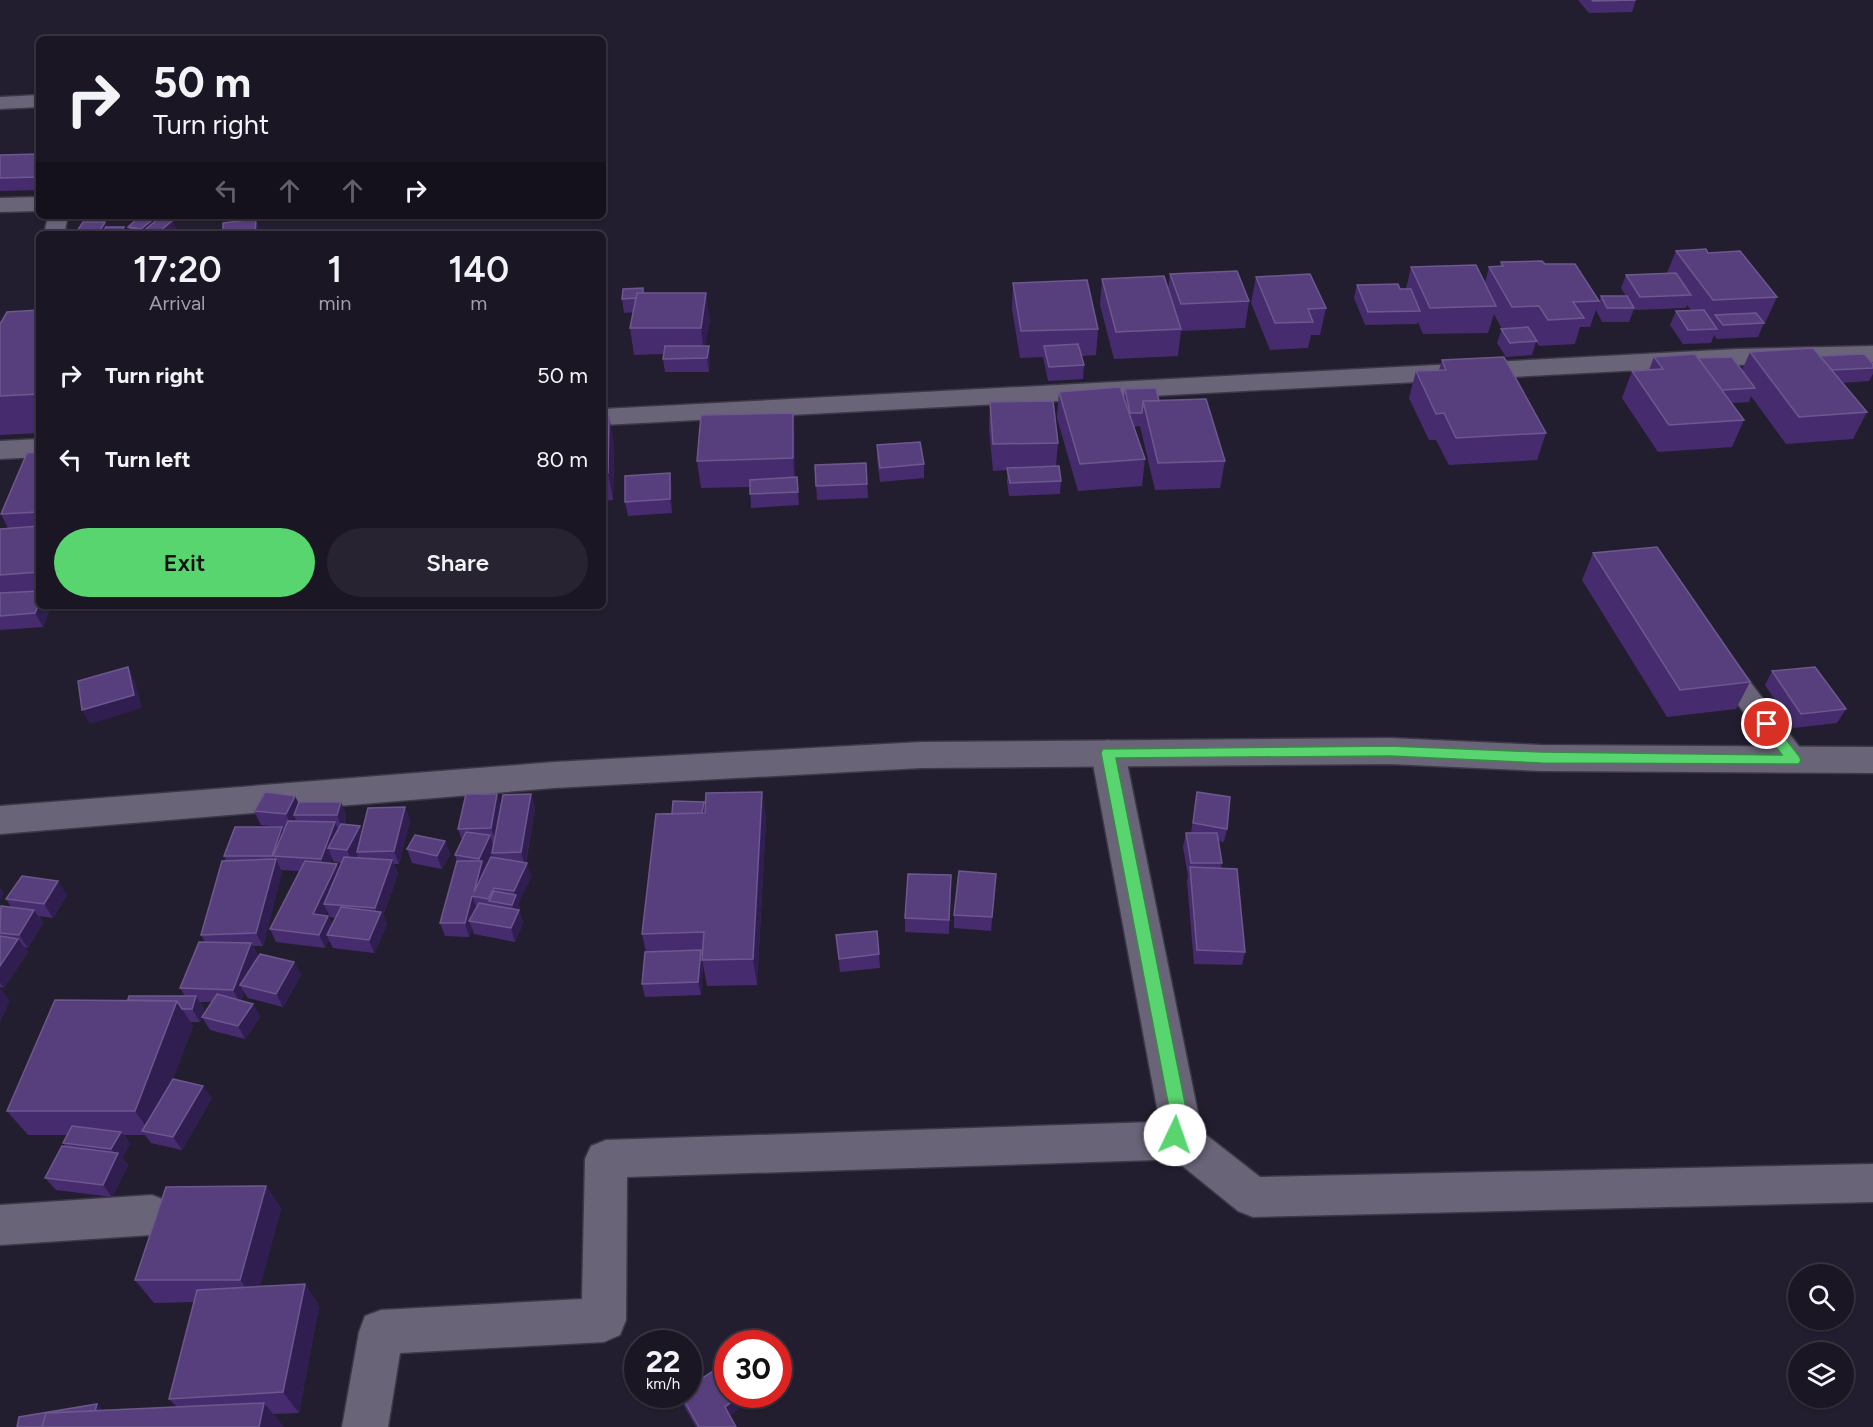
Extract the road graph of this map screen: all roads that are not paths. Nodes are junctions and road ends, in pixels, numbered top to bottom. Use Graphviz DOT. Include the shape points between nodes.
graph roads {
  1 [pos="36,101"];
  2 [pos="0,103"];
  3 [pos="36,204"];
  4 [pos="0,205"];
  5 [pos="1873,354"];
  6 [pos="606,417"];
  7 [pos="36,448"];
  8 [pos="0,450"];
  9 [pos="1709,647"];
  10 [pos="1108,753"];
  11 [pos="1794,760"];
  12 [pos="1873,760"];
  13 [pos="0,820"];
  14 [pos="1175,1135"];
  15 [pos="1873,1183"];
  16 [pos="152,1215"];
  17 [pos="0,1225"];
  18 [pos="365,1427"];
  1 -- 2 [label="street"];
  3 -- 4 [label="street"];
  5 -- 6 [label="street" via="1737,357"];
  7 -- 8 [label="street"];
  9 -- 11 [label="lane"];
  10 -- 11 [label="street" via="1390,751 1541,758"];
  10 -- 13 [label="street" via="921,755 554,775"];
  10 -- 14 [label="street" via="1178,1113"];
  11 -- 12 [label="street"];
  14 -- 15 [label="street" via="1253,1197"];
  14 -- 18 [label="street" via="1155,1141 606,1159 604,1320 381,1332"];
  16 -- 17 [label="street"];
}
